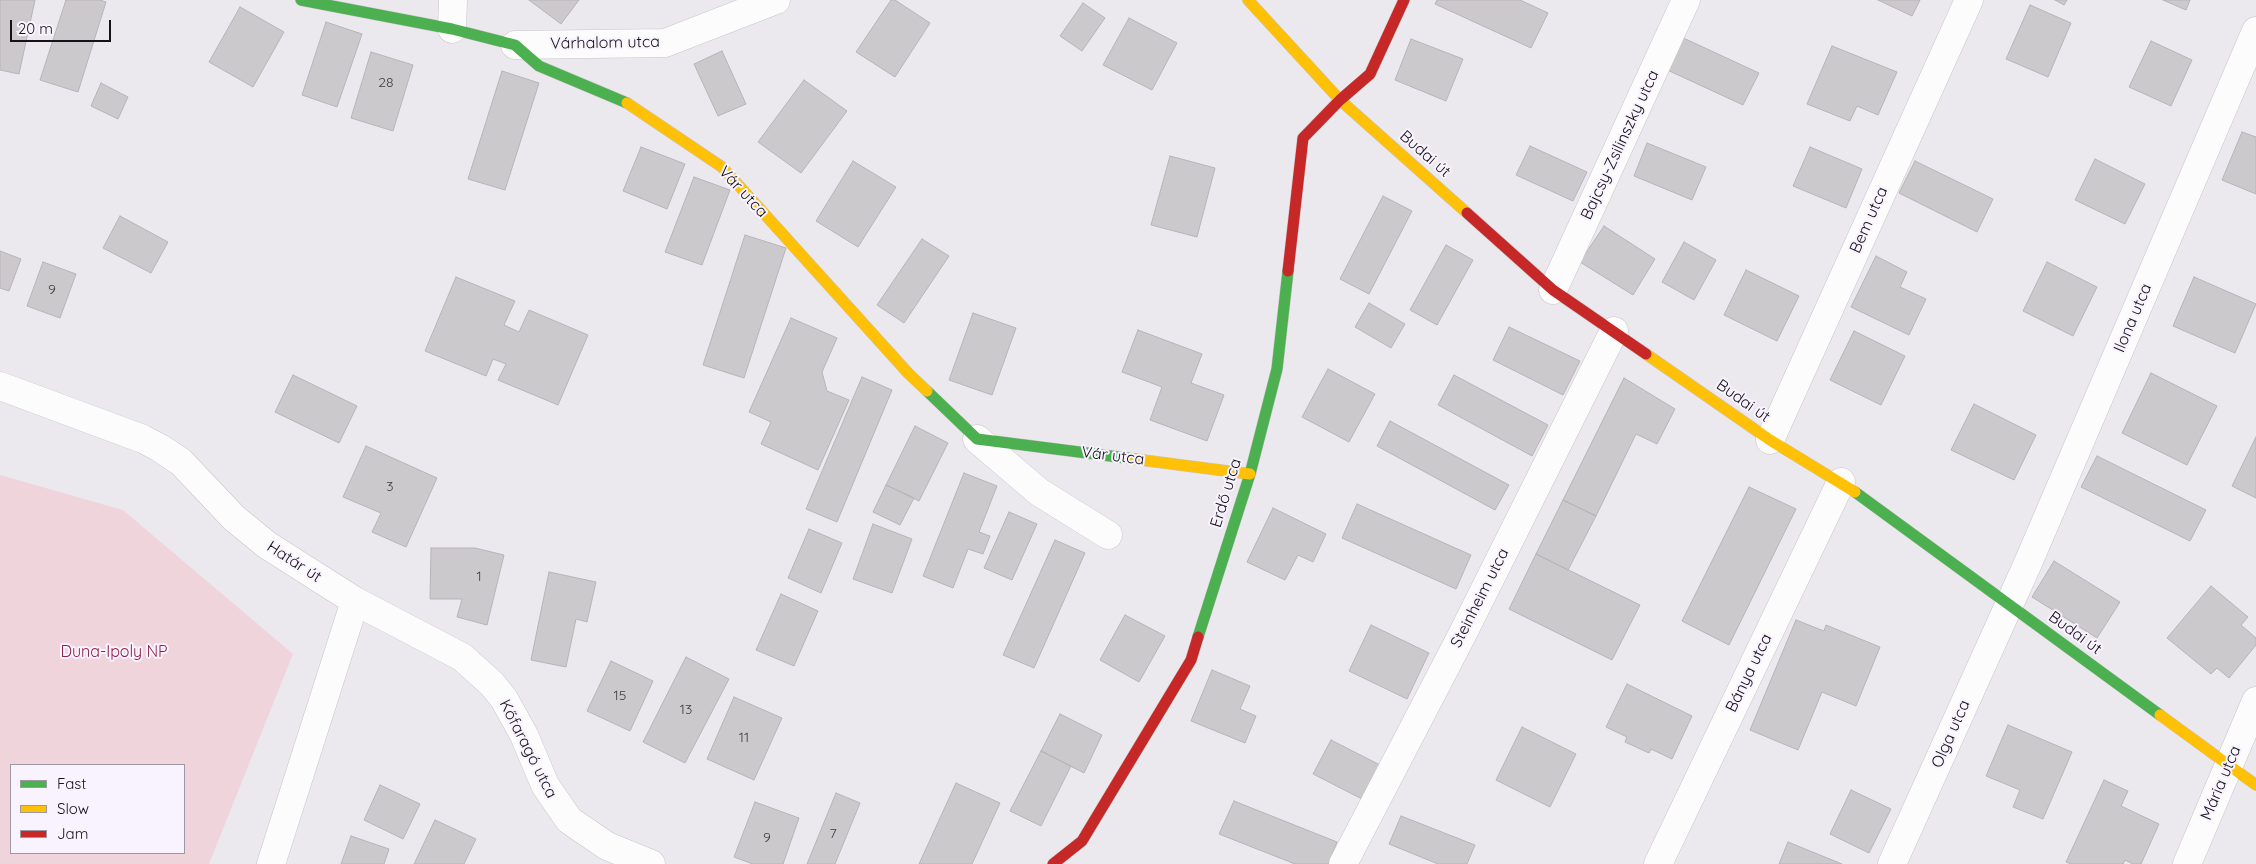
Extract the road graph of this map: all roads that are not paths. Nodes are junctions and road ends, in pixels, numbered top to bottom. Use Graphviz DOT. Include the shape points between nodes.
graph roads {
  1 [pos="301,0"];
  2 [pos="452,0"];
  3 [pos="776,0"];
  4 [pos="1248,0"];
  5 [pos="1404,0"];
  6 [pos="1686,0"];
  7 [pos="1969,0"];
  8 [pos="452,29"];
  9 [pos="2256,31"];
  10 [pos="515,45"];
  11 [pos="1340,100"];
  12 [pos="1554,290"];
  13 [pos="1614,331"];
  14 [pos="0,386"];
  15 [pos="977,439"];
  16 [pos="1770,440"];
  17 [pos="1250,474"];
  18 [pos="1841,482"];
  19 [pos="1108,535"];
  20 [pos="356,601"];
  21 [pos="2009,605"];
  22 [pos="2256,701"];
  23 [pos="2229,765"];
  24 [pos="2256,785"];
  25 [pos="271,864"];
  26 [pos="650,864"];
  27 [pos="1053,864"];
  28 [pos="1343,864"];
  29 [pos="1658,864"];
  30 [pos="1892,864"];
  31 [pos="2187,864"];
  1 -- 8 [label="street, Vár utca"];
  2 -- 8 [label="street"];
  3 -- 10 [label="street, Várhalom utca" via="666,43"];
  4 -- 11 [label="street, Budai út"];
  5 -- 11 [label="street, Erdő utca" via="1370,74"];
  6 -- 12 [label="street, Bajcsy-Zsilinszky utca"];
  7 -- 16 [label="street, Bem utca"];
  8 -- 10 [label="street, Vár utca"];
  9 -- 21 [label="street, Ilona utca"];
  10 -- 15 [label="street, Vár utca" via="539,66 633,105 722,167 908,373"];
  11 -- 12 [label="street, Budai út"];
  11 -- 17 [label="street, Erdő utca" via="1303,138 1277,369"];
  12 -- 13 [label="street, Budai út"];
  13 -- 16 [label="street, Budai út"];
  13 -- 28 [label="street, Steinheim utca"];
  14 -- 20 [label="street, Határ út" via="160,448 181,462 234,518 267,545"];
  15 -- 17 [label="street, Vár utca"];
  15 -- 19 [label="street, Vár utca" via="1039,492"];
  16 -- 18 [label="street, Budai út"];
  17 -- 27 [label="street, Erdő utca" via="1191,660 1082,841"];
  18 -- 21 [label="street, Budai út"];
  18 -- 29 [label="street, Bánya utca"];
  20 -- 25 [label="street"];
  20 -- 26 [label="street, Kőfaragó utca" via="466,660 498,691 510,708 545,785 569,820 607,846"];
  21 -- 23 [label="street, Budai út"];
  21 -- 30 [label="street, Olga utca"];
  22 -- 23 [label="street, Mária utca"];
  23 -- 24 [label="street, Budai út"];
  23 -- 31 [label="street, Mária utca"];
}
